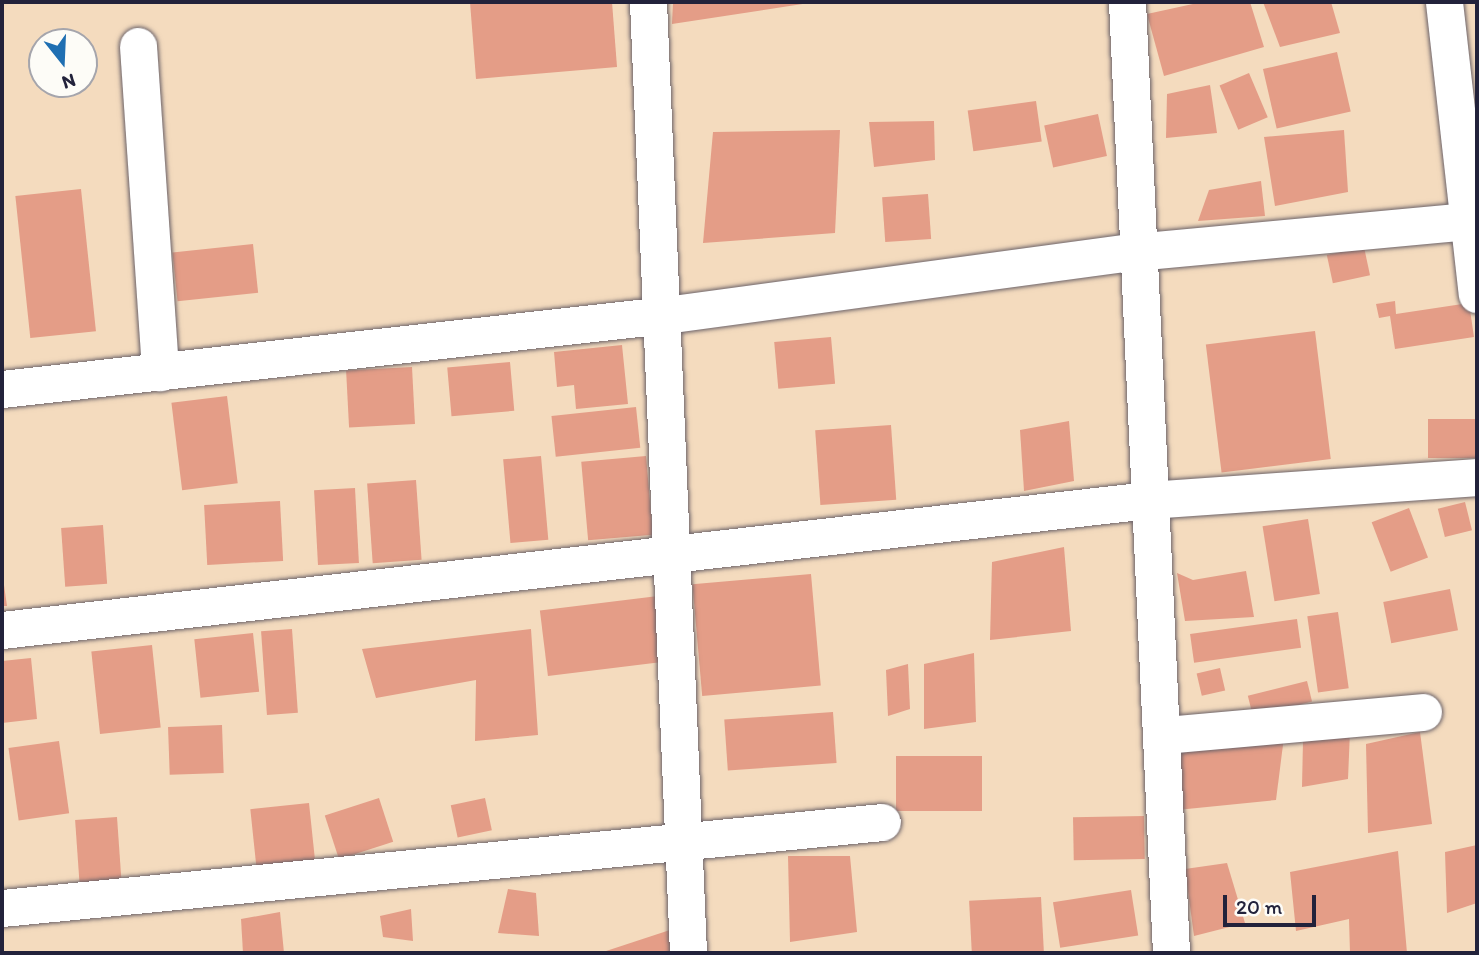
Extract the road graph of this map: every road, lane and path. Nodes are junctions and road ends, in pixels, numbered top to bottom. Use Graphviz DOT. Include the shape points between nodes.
graph roads {
  1 [pos="648,2"];
  2 [pos="1127,2"];
  3 [pos="1444,2"];
  4 [pos="138,46"];
  5 [pos="1473,221"];
  6 [pos="1134,252"];
  7 [pos="1477,294"];
  8 [pos="664,315"];
  9 [pos="160,372"];
  10 [pos="2,389"];
  11 [pos="1477,477"];
  12 [pos="1149,500"];
  13 [pos="673,551"];
  14 [pos="2,630"];
  15 [pos="1423,712"];
  16 [pos="1165,735"];
  17 [pos="882,822"];
  18 [pos="682,840"];
  19 [pos="2,908"];
  20 [pos="688,953"];
  21 [pos="1171,953"];
  1 -- 8 [label="street"];
  2 -- 6 [label="street"];
  3 -- 5 [label="street"];
  4 -- 9 [label="street"];
  5 -- 6 [label="street"];
  5 -- 7 [label="street"];
  6 -- 8 [label="street"];
  6 -- 12 [label="street"];
  8 -- 9 [label="street"];
  8 -- 13 [label="street"];
  9 -- 10 [label="street"];
  11 -- 12 [label="street"];
  12 -- 13 [label="street"];
  12 -- 16 [label="street"];
  13 -- 14 [label="street"];
  13 -- 18 [label="street"];
  15 -- 16 [label="street"];
  16 -- 21 [label="street"];
  17 -- 18 [label="street"];
  18 -- 19 [label="street"];
  18 -- 20 [label="street"];
}
